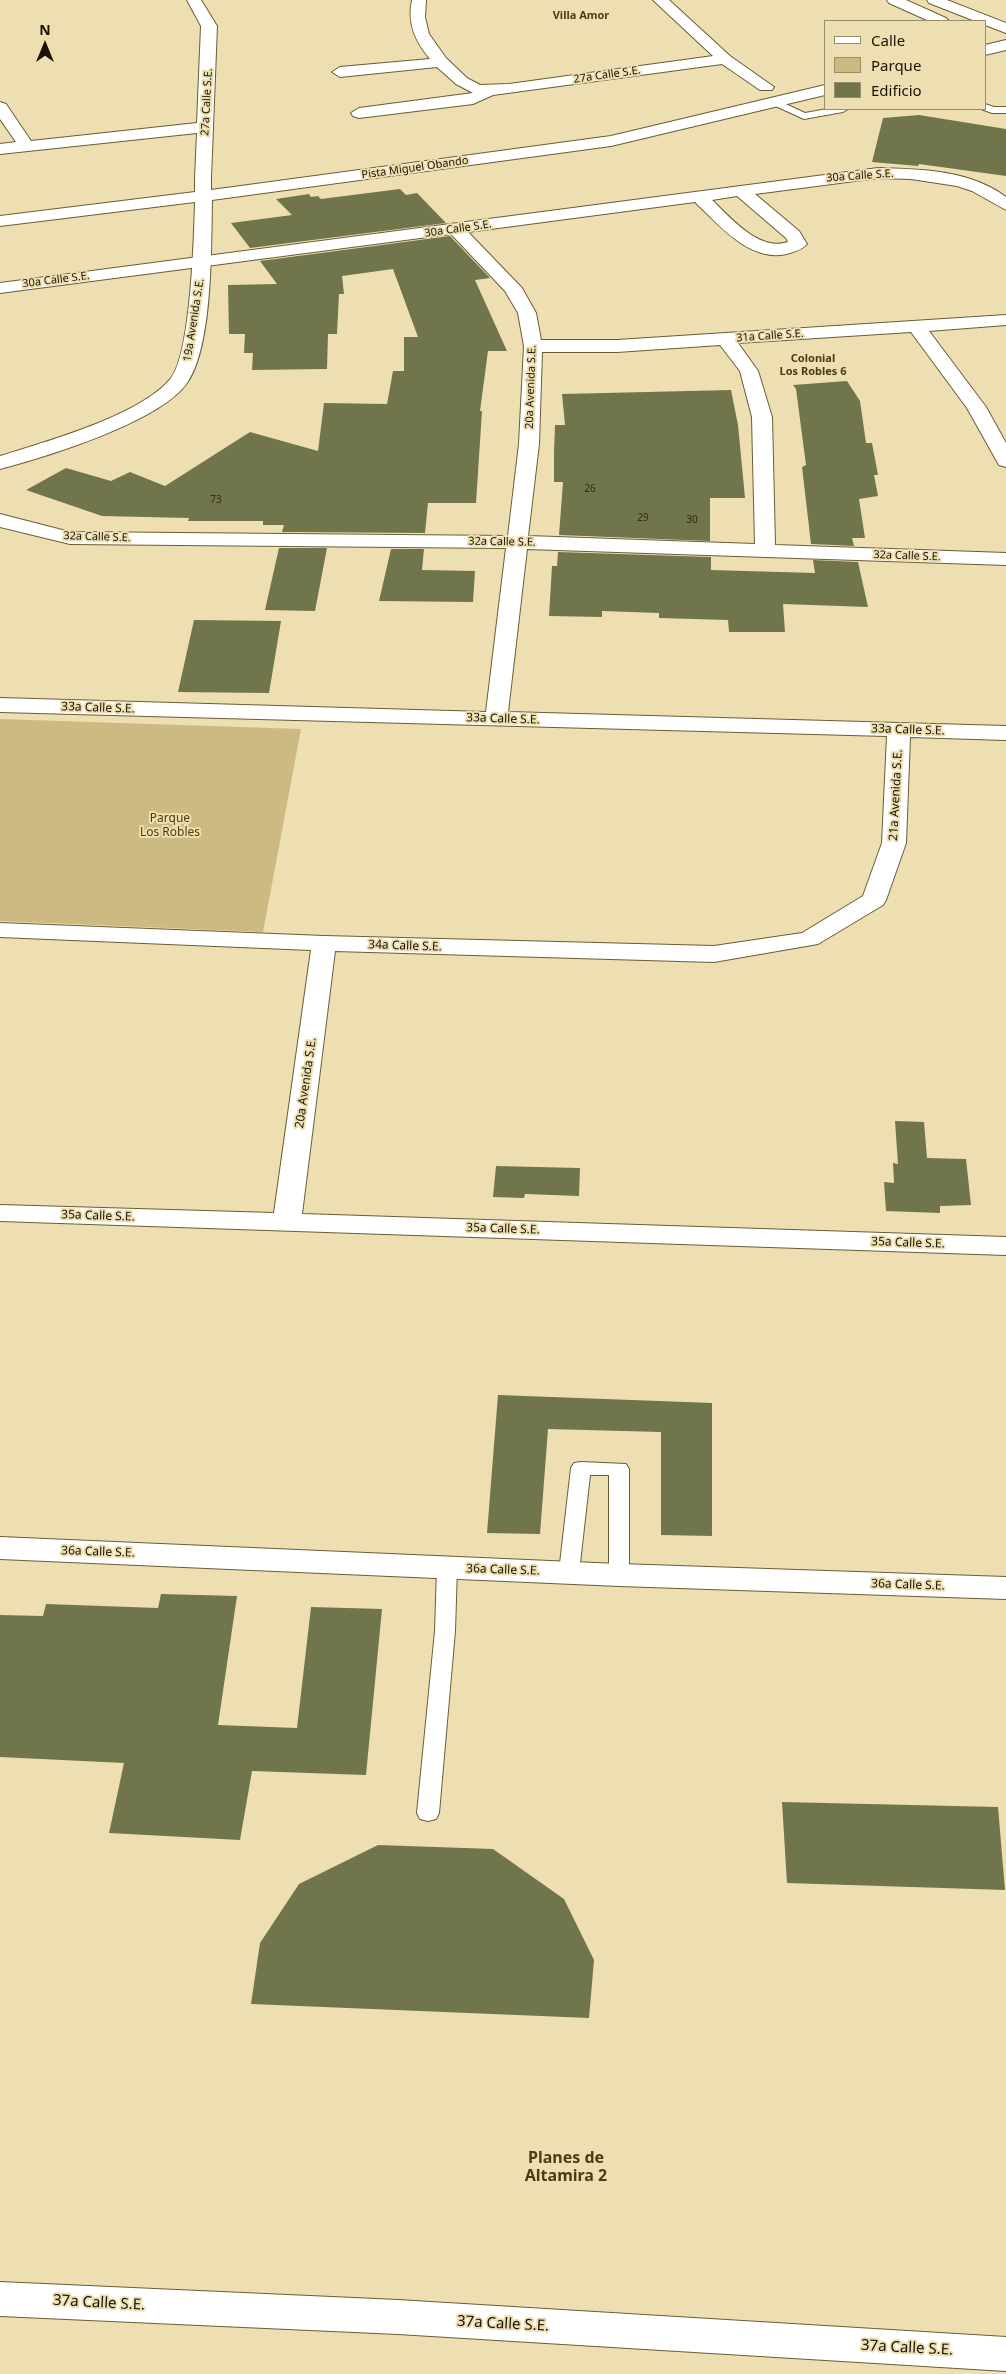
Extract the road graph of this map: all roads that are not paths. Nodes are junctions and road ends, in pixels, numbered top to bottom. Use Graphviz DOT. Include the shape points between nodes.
graph roads {
  1 [pos="194,0"];
  2 [pos="419,0"];
  3 [pos="660,0"];
  4 [pos="934,1"];
  5 [pos="897,2"];
  6 [pos="918,20"];
  7 [pos="939,20"];
  8 [pos="981,20"];
  9 [pos="986,22"];
  10 [pos="1006,30"];
  11 [pos="986,37"];
  12 [pos="986,37"];
  13 [pos="1006,44"];
  14 [pos="986,50"];
  15 [pos="1006,58"];
  16 [pos="725,59"];
  17 [pos="986,59"];
  18 [pos="442,62"];
  19 [pos="340,72"];
  20 [pos="786,83"];
  21 [pos="766,87"];
  22 [pos="824,90"];
  23 [pos="489,91"];
  24 [pos="748,92"];
  25 [pos="775,102"];
  26 [pos="0,107"];
  27 [pos="986,107"];
  28 [pos="837,110"];
  29 [pos="1006,110"];
  30 [pos="360,113"];
  31 [pos="206,127"];
  32 [pos="596,127"];
  33 [pos="26,146"];
  34 [pos="0,149"];
  35 [pos="430,150"];
  36 [pos="223,176"];
  37 [pos="184,181"];
  38 [pos="203,187"];
  39 [pos="740,190"];
  40 [pos="698,196"];
  41 [pos="39,200"];
  42 [pos="0,205"];
  43 [pos="1006,205"];
  44 [pos="0,221"];
  45 [pos="456,229"];
  46 [pos="202,262"];
  47 [pos="0,288"];
  48 [pos="1006,320"];
  49 [pos="916,326"];
  50 [pos="726,340"];
  51 [pos="533,346"];
  52 [pos="1006,462"];
  53 [pos="0,463"];
  54 [pos="0,520"];
  55 [pos="517,542"];
  56 [pos="766,551"];
  57 [pos="1006,559"];
  58 [pos="0,705"];
  59 [pos="496,718"];
  60 [pos="899,730"];
  61 [pos="1006,733"];
  62 [pos="0,930"];
  63 [pos="808,939"];
  64 [pos="324,943"];
  65 [pos="0,1213"];
  66 [pos="287,1222"];
  67 [pos="1006,1246"];
  68 [pos="0,1548"];
  69 [pos="447,1568"];
  70 [pos="569,1572"];
  71 [pos="619,1575"];
  72 [pos="1006,1588"];
  73 [pos="428,1813"];
  74 [pos="0,2298"];
  75 [pos="1006,2354"];
  1 -- 31 [label="street, 27a Calle S.E." via="209,26"];
  2 -- 18 [label="street" via="416,12 425,43"];
  3 -- 16 [label="street"];
  4 -- 8 [label="street"];
  5 -- 6 [label="street"];
  5 -- 7 [label="street"];
  9 -- 10 [label="street"];
  10 -- 11 [label="street"];
  12 -- 13 [label="street"];
  13 -- 14 [label="street"];
  15 -- 17 [label="street"];
  16 -- 21 [label="street"];
  16 -- 23 [label="street, 27a Calle S.E."];
  18 -- 19 [label="street"];
  18 -- 23 [label="street" via="474,88"];
  20 -- 21 [label="street"];
  21 -- 24 [label="street"];
  22 -- 25 [label="street, Pista Miguel Obando"];
  23 -- 30 [label="street, 27a Calle S.E." via="474,99"];
  25 -- 28 [label="lane" via="804,116"];
  25 -- 38 [label="street, Pista Miguel Obando" via="603,142"];
  26 -- 33 [label="street"];
  27 -- 29 [label="lane"];
  31 -- 33 [label="street"];
  31 -- 38 [label="street, 27a Calle S.E."];
  32 -- 35 [label="street, Pista Miguel Obando"];
  33 -- 34 [label="street"];
  36 -- 38 [label="street, Pista Miguel Obando"];
  37 -- 38 [label="street, Pista Miguel Obando"];
  38 -- 44 [label="street, Pista Miguel Obando"];
  38 -- 46 [label="street, 19a Avenida S.E."];
  39 -- 40 [label="street, 30a Calle S.E."];
  39 -- 40 [label="street" via="793,235 798,244 775,249 751,242"];
  39 -- 43 [label="street, 30a Calle S.E." via="869,173 916,174 961,182 996,197"];
  40 -- 45 [label="street, 30a Calle S.E."];
  41 -- 42 [label="street"];
  45 -- 46 [label="street, 30a Calle S.E."];
  45 -- 51 [label="street, 20a Avenida S.E." via="513,288 527,313"];
  46 -- 47 [label="street, 30a Calle S.E."];
  46 -- 53 [label="street, 19a Avenida S.E." via="188,363 180,381 139,412"];
  48 -- 49 [label="street, 31a Calle S.E."];
  49 -- 50 [label="street, 31a Calle S.E."];
  49 -- 52 [label="street" via="976,407"];
  50 -- 51 [label="street, 31a Calle S.E." via="617,346"];
  50 -- 56 [label="street" via="750,371 762,417"];
  51 -- 55 [label="street, 20a Avenida S.E." via="528,444"];
  54 -- 55 [label="street, 32a Calle S.E." via="70,538"];
  55 -- 56 [label="street, 32a Calle S.E."];
  55 -- 59 [label="street, 20a Avenida S.E."];
  56 -- 57 [label="street, 32a Calle S.E."];
  58 -- 59 [label="street, 33a Calle S.E."];
  59 -- 60 [label="street, 33a Calle S.E."];
  60 -- 61 [label="street, 33a Calle S.E."];
  60 -- 63 [label="street, 21a Avenida S.E." via="894,843 874,900 842,922"];
  62 -- 64 [label="street, 34a Calle S.E."];
  63 -- 64 [label="street, 34a Calle S.E." via="714,954"];
  64 -- 66 [label="street, 20a Avenida S.E."];
  65 -- 66 [label="street, 35a Calle S.E."];
  66 -- 67 [label="street, 35a Calle S.E."];
  68 -- 69 [label="street, 36a Calle S.E."];
  69 -- 70 [label="street, 36a Calle S.E."];
  69 -- 73 [label="lane" via="445,1631"];
  70 -- 71 [label="street, 36a Calle S.E."];
  70 -- 71 [label="lane" via="581,1468 619,1469"];
  71 -- 72 [label="street, 36a Calle S.E."];
  74 -- 75 [label="street, 37a Calle S.E." via="398,2317"];
}
